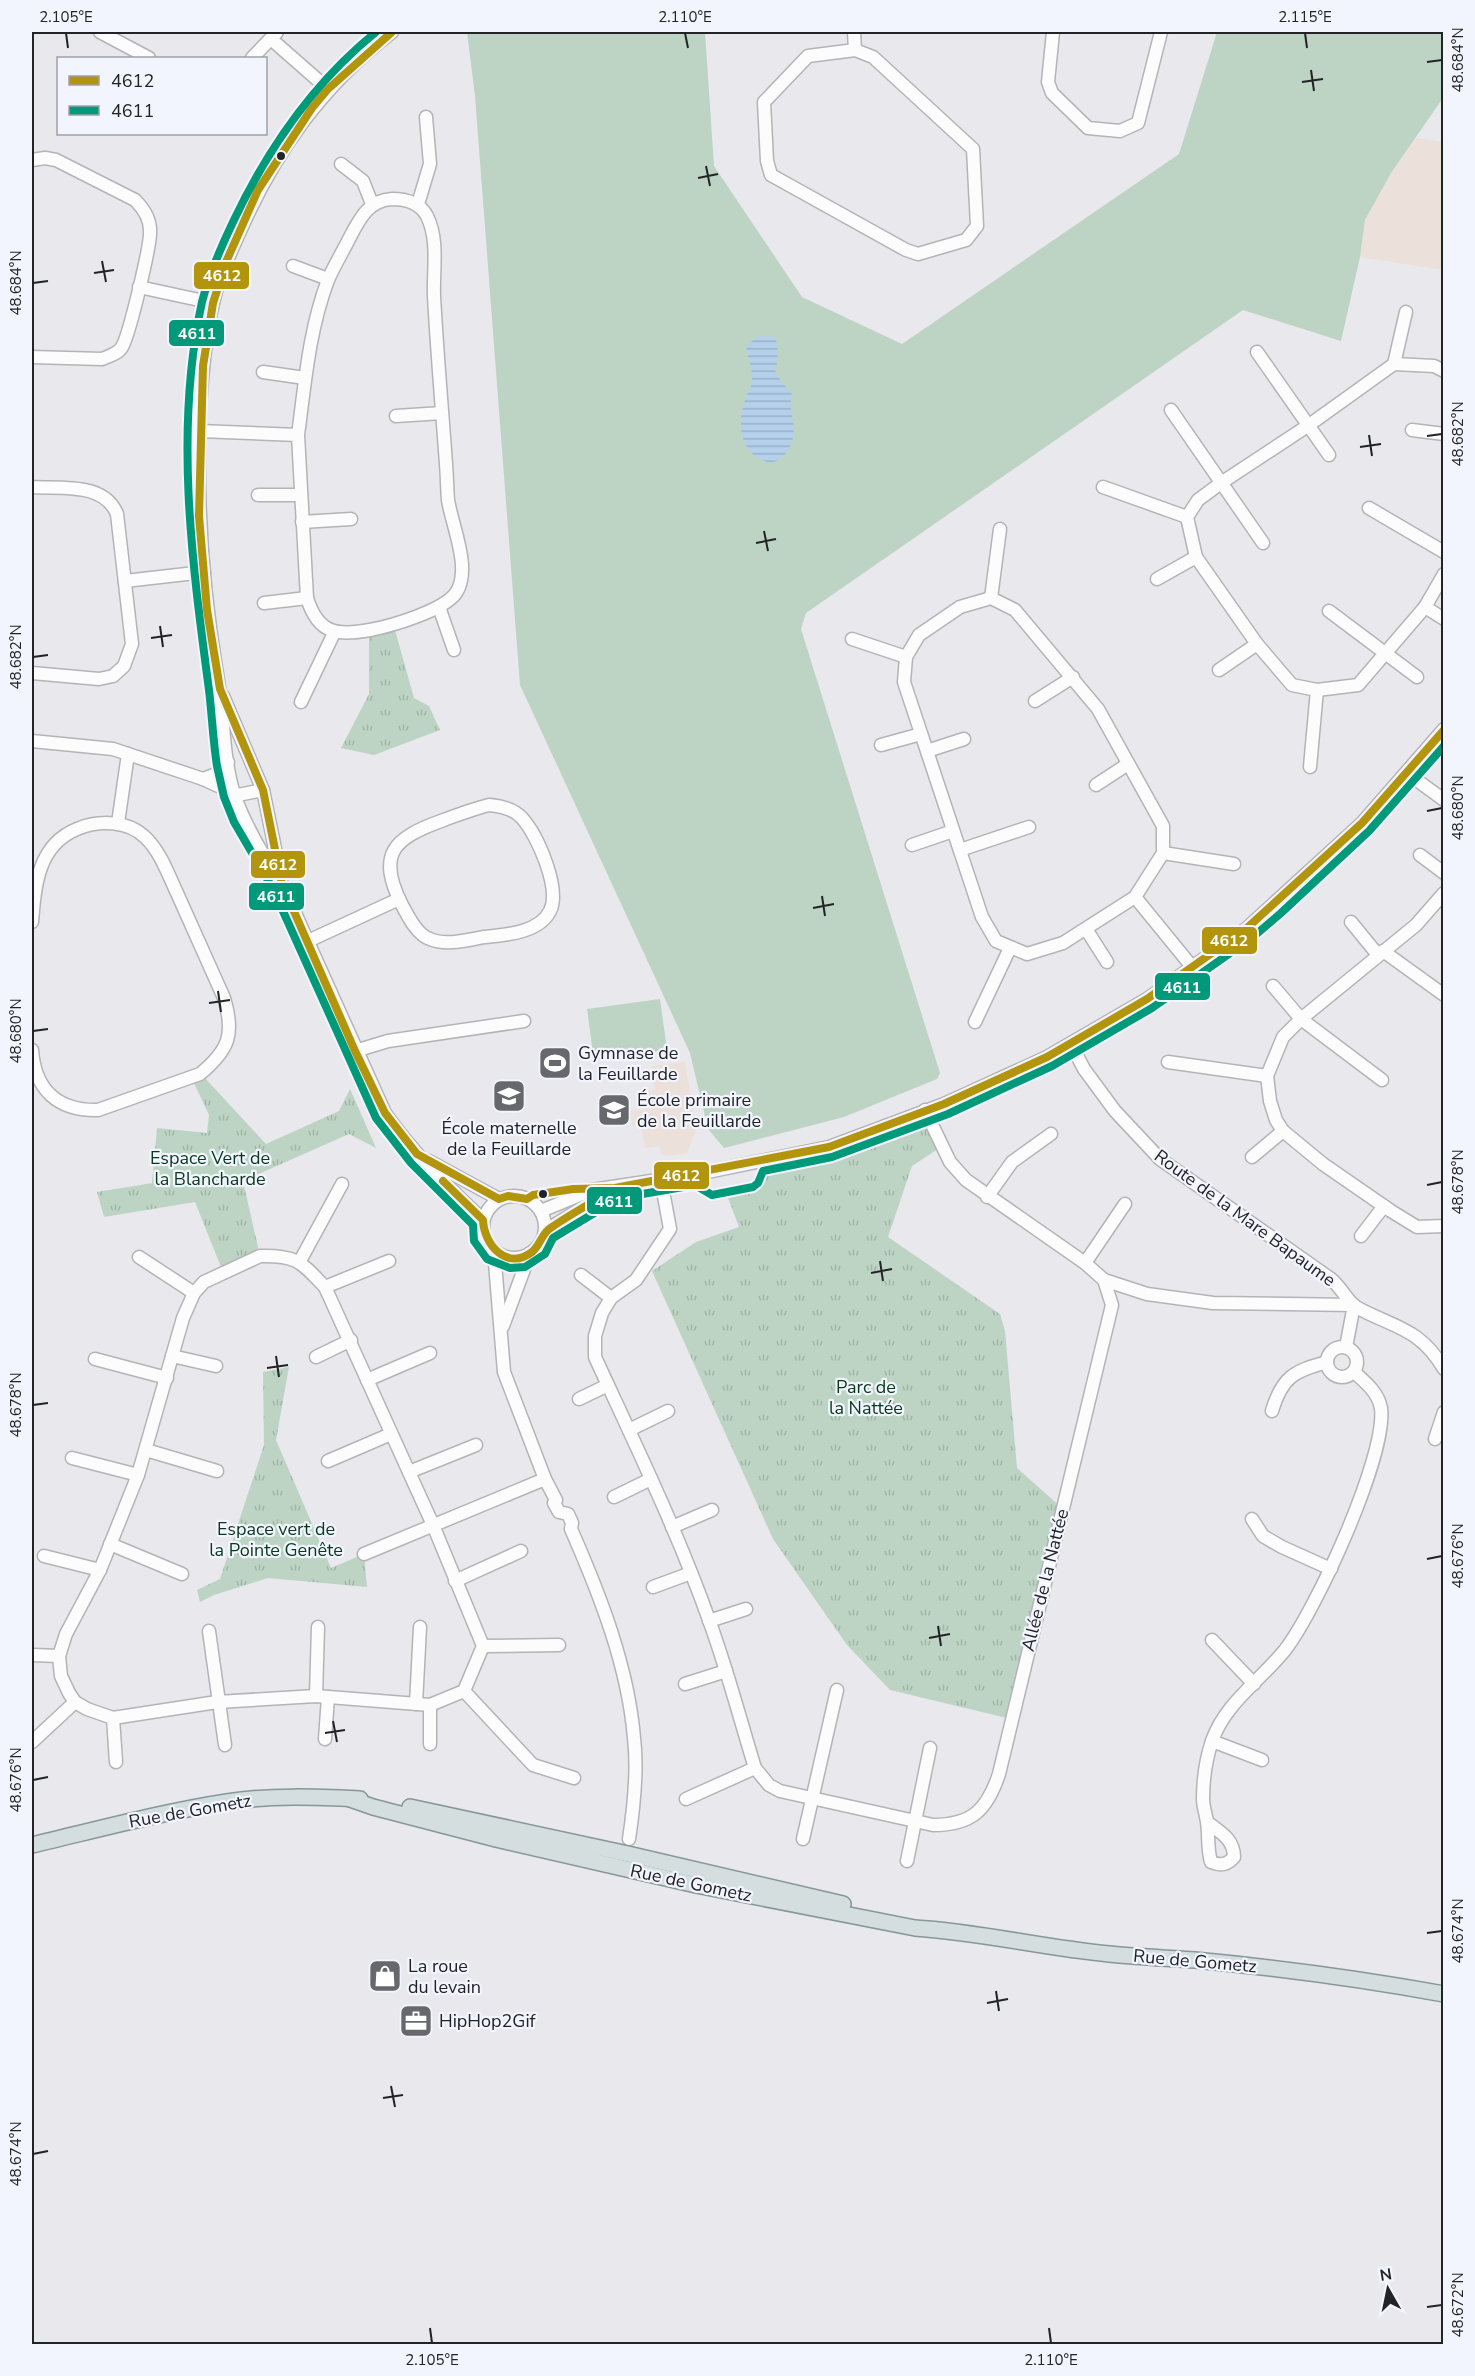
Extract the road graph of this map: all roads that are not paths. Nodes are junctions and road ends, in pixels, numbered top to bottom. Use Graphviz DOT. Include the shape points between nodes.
graph roads {
  1 [pos="100,32"];
  2 [pos="392,32"];
  3 [pos="854,32"];
  4 [pos="1053,32"];
  5 [pos="1161,32"];
  6 [pos="274,35"];
  7 [pos="855,50"];
  8 [pos="147,57"];
  9 [pos="253,57"];
  10 [pos="328,89"];
  11 [pos="426,117"];
  12 [pos="32,160"];
  13 [pos="341,164"];
  14 [pos="372,204"];
  15 [pos="418,204"];
  16 [pos="293,266"];
  17 [pos="328,279"];
  18 [pos="139,287"];
  19 [pos="213,303"];
  20 [pos="1406,312"];
  21 [pos="1257,352"];
  22 [pos="32,357"];
  23 [pos="1394,364"];
  24 [pos="1443,371"];
  25 [pos="263,372"];
  26 [pos="305,378"];
  27 [pos="1172,410"];
  28 [pos="442,413"];
  29 [pos="396,416"];
  30 [pos="1309,425"];
  31 [pos="1412,430"];
  32 [pos="199,431"];
  33 [pos="1443,434"];
  34 [pos="298,435"];
  35 [pos="1329,456"];
  36 [pos="1221,483"];
  37 [pos="32,487"];
  38 [pos="1103,487"];
  39 [pos="258,495"];
  40 [pos="301,495"];
  41 [pos="1369,508"];
  42 [pos="1187,517"];
  43 [pos="351,519"];
  44 [pos="302,522"];
  45 [pos="1000,529"];
  46 [pos="1263,543"];
  47 [pos="1443,552"];
  48 [pos="1196,557"];
  49 [pos="204,572"];
  50 [pos="1443,574"];
  51 [pos="1157,579"];
  52 [pos="125,581"];
  53 [pos="307,598"];
  54 [pos="991,598"];
  55 [pos="264,603"];
  56 [pos="439,607"];
  57 [pos="1425,607"];
  58 [pos="1329,611"];
  59 [pos="1443,619"];
  60 [pos="334,633"];
  61 [pos="852,639"];
  62 [pos="1257,644"];
  63 [pos="454,650"];
  64 [pos="1386,652"];
  65 [pos="906,657"];
  66 [pos="1219,670"];
  67 [pos="32,673"];
  68 [pos="1073,677"];
  69 [pos="1418,677"];
  70 [pos="220,689"];
  71 [pos="1317,690"];
  72 [pos="1035,701"];
  73 [pos="301,702"];
  74 [pos="1443,729"];
  75 [pos="921,734"];
  76 [pos="964,739"];
  77 [pos="32,741"];
  78 [pos="881,746"];
  79 [pos="927,751"];
  80 [pos="128,754"];
  81 [pos="228,762"];
  82 [pos="1128,764"];
  83 [pos="1310,767"];
  84 [pos="1407,773"];
  85 [pos="203,779"];
  86 [pos="1096,785"];
  87 [pos="262,790"];
  88 [pos="234,792"];
  89 [pos="1443,800"];
  90 [pos="118,823"];
  91 [pos="1029,827"];
  92 [pos="953,831"];
  93 [pos="912,845"];
  94 [pos="960,850"];
  95 [pos="1163,853"];
  96 [pos="1420,855"];
  97 [pos="1234,864"];
  98 [pos="1443,873"];
  99 [pos="282,884"];
  100 [pos="1443,893"];
  101 [pos="1135,897"];
  102 [pos="399,899"];
  103 [pos="1351,921"];
  104 [pos="32,922"];
  105 [pos="1086,929"];
  106 [pos="308,941"];
  107 [pos="1010,948"];
  108 [pos="1380,953"];
  109 [pos="1107,962"];
  110 [pos="1193,968"];
  111 [pos="1273,986"];
  112 [pos="1443,995"];
  113 [pos="1301,1019"];
  114 [pos="524,1021"];
  115 [pos="975,1022"];
  116 [pos="1071,1044"];
  117 [pos="32,1050"];
  118 [pos="355,1051"];
  119 [pos="1168,1062"];
  120 [pos="1267,1076"];
  121 [pos="1382,1080"];
  122 [pos="925,1110"];
  123 [pos="1283,1131"];
  124 [pos="1051,1134"];
  125 [pos="417,1154"];
  126 [pos="1252,1157"];
  127 [pos="661,1180"];
  128 [pos="342,1184"];
  129 [pos="615,1188"];
  130 [pos="987,1197"];
  131 [pos="499,1199"];
  132 [pos="1125,1204"];
  133 [pos="1384,1206"];
  134 [pos="541,1211"];
  135 [pos="483,1220"];
  136 [pos="1443,1226"];
  137 [pos="545,1231"];
  138 [pos="1361,1236"];
  139 [pos="494,1251"];
  140 [pos="530,1253"];
  141 [pos="139,1257"];
  142 [pos="300,1261"];
  143 [pos="389,1261"];
  144 [pos="1085,1263"];
  145 [pos="581,1275"];
  146 [pos="1104,1280"];
  147 [pos="325,1287"];
  148 [pos="194,1293"];
  149 [pos="611,1298"];
  150 [pos="1354,1305"];
  151 [pos="502,1330"];
  152 [pos="351,1340"];
  153 [pos="1346,1347"];
  154 [pos="430,1353"];
  155 [pos="172,1356"];
  156 [pos="316,1357"];
  157 [pos="95,1359"];
  158 [pos="1327,1362"];
  159 [pos="216,1366"];
  160 [pos="1443,1367"];
  161 [pos="1354,1372"];
  162 [pos="167,1378"];
  163 [pos="368,1380"];
  164 [pos="608,1385"];
  165 [pos="579,1399"];
  166 [pos="668,1411"];
  167 [pos="1272,1411"];
  168 [pos="1443,1412"];
  169 [pos="629,1430"];
  170 [pos="391,1434"];
  171 [pos="1435,1439"];
  172 [pos="476,1445"];
  173 [pos="146,1450"];
  174 [pos="72,1458"];
  175 [pos="328,1461"];
  176 [pos="217,1471"];
  177 [pos="410,1472"];
  178 [pos="138,1475"];
  179 [pos="546,1479"];
  180 [pos="651,1479"];
  181 [pos="614,1497"];
  182 [pos="712,1510"];
  183 [pos="1252,1520"];
  184 [pos="433,1525"];
  185 [pos="672,1527"];
  186 [pos="110,1544"];
  187 [pos="521,1551"];
  188 [pos="364,1554"];
  189 [pos="44,1556"];
  190 [pos="1331,1569"];
  191 [pos="100,1570"];
  192 [pos="691,1573"];
  193 [pos="182,1574"];
  194 [pos="455,1581"];
  195 [pos="653,1587"];
  196 [pos="746,1609"];
  197 [pos="709,1621"];
  198 [pos="318,1627"];
  199 [pos="420,1627"];
  200 [pos="209,1631"];
  201 [pos="1212,1640"];
  202 [pos="559,1645"];
  203 [pos="483,1646"];
  204 [pos="32,1655"];
  205 [pos="59,1656"];
  206 [pos="726,1671"];
  207 [pos="685,1684"];
  208 [pos="1254,1684"];
  209 [pos="837,1690"];
  210 [pos="464,1691"];
  211 [pos="322,1697"];
  212 [pos="75,1702"];
  213 [pos="217,1702"];
  214 [pos="416,1704"];
  215 [pos="430,1705"];
  216 [pos="113,1718"];
  217 [pos="325,1739"];
  218 [pos="1212,1741"];
  219 [pos="32,1742"];
  220 [pos="430,1744"];
  221 [pos="225,1746"];
  222 [pos="930,1748"];
  223 [pos="1262,1760"];
  224 [pos="116,1762"];
  225 [pos="755,1768"];
  226 [pos="574,1778"];
  227 [pos="813,1798"];
  228 [pos="686,1800"];
  229 [pos="915,1821"];
  230 [pos="1207,1822"];
  231 [pos="629,1839"];
  232 [pos="803,1839"];
  233 [pos="32,1845"];
  234 [pos="907,1861"];
  235 [pos="1443,1994"];
  1 -- 8 [label="street"];
  2 -- 10 [label="street"];
  3 -- 7 [label="street"];
  4 -- 5 [label="street" via="1048,82 1052,93 1088,128 1120,131 1138,123"];
  6 -- 9 [label="street"];
  6 -- 10 [label="street"];
  7 -- 7 [label="street" via="808,56 764,102 771,176 918,254 966,240 977,226 973,149 873,57"];
  10 -- 19 [label="street" via="258,190 226,262"];
  11 -- 15 [label="street" via="430,164"];
  12 -- 18 [label="street" via="56,160 135,200 144,209 150,233"];
  13 -- 14 [label="street" via="363,181"];
  14 -- 15 [label="street" via="393,199"];
  14 -- 17 [label="street"];
  15 -- 28 [label="street" via="426,213 434,243"];
  16 -- 17 [label="street"];
  17 -- 26 [label="street"];
  18 -- 19 [label="street"];
  18 -- 22 [label="street" via="124,342 113,355 102,359"];
  19 -- 32 [label="street" via="203,366"];
  20 -- 23 [label="street"];
  21 -- 30 [label="street"];
  23 -- 24 [label="street" via="1434,366"];
  23 -- 30 [label="street"];
  25 -- 26 [label="street"];
  26 -- 34 [label="street"];
  27 -- 36 [label="street"];
  28 -- 29 [label="street"];
  28 -- 56 [label="street" via="448,500 463,572 456,592"];
  30 -- 35 [label="street"];
  30 -- 36 [label="street"];
  31 -- 33 [label="street"];
  32 -- 34 [label="street"];
  32 -- 49 [label="street" via="199,516"];
  34 -- 40 [label="street"];
  36 -- 42 [label="street" via="1198,500"];
  36 -- 46 [label="street"];
  37 -- 52 [label="street" via="90,491 113,504"];
  38 -- 42 [label="street"];
  39 -- 40 [label="street"];
  40 -- 44 [label="street"];
  41 -- 47 [label="street"];
  42 -- 48 [label="street"];
  43 -- 44 [label="street"];
  44 -- 53 [label="street"];
  45 -- 54 [label="street"];
  48 -- 51 [label="street"];
  48 -- 62 [label="street"];
  49 -- 52 [label="street"];
  49 -- 70 [label="street"];
  50 -- 57 [label="street"];
  52 -- 67 [label="street" via="132,644 123,666 113,676 99,680"];
  53 -- 55 [label="street"];
  53 -- 60 [label="street" via="318,620"];
  54 -- 65 [label="street" via="960,607 919,634"];
  54 -- 68 [label="street" via="1016,610"];
  56 -- 60 [label="street" via="379,628"];
  56 -- 63 [label="street"];
  57 -- 59 [label="street"];
  57 -- 64 [label="street"];
  58 -- 64 [label="street"];
  60 -- 73 [label="street"];
  61 -- 65 [label="street"];
  62 -- 66 [label="street"];
  62 -- 71 [label="street" via="1292,685"];
  64 -- 69 [label="street"];
  64 -- 71 [label="street" via="1358,685"];
  65 -- 75 [label="street" via="904,682"];
  68 -- 72 [label="street"];
  68 -- 82 [label="street" via="1098,709"];
  70 -- 81 [label="street"];
  70 -- 87 [label="street"];
  71 -- 83 [label="street"];
  74 -- 84 [label="street"];
  75 -- 78 [label="street"];
  75 -- 79 [label="street"];
  76 -- 79 [label="street"];
  77 -- 80 [label="street" via="99,746"];
  79 -- 92 [label="street"];
  80 -- 85 [label="street"];
  80 -- 90 [label="street"];
  81 -- 85 [label="street" via="216,774"];
  81 -- 88 [label="street"];
  82 -- 86 [label="street"];
  82 -- 95 [label="street" via="1163,826"];
  84 -- 89 [label="street"];
  84 -- 110 [label="street" via="1362,823 1274,905"];
  85 -- 88 [label="street"];
  87 -- 88 [label="street" via="238,795"];
  87 -- 99 [label="street"];
  88 -- 99 [label="street" via="243,817"];
  90 -- 104 [label="street" via="96,823 76,829 53,846 40,867"];
  90 -- 117 [label="street" via="145,836 163,863 224,998 230,1032 225,1047 200,1074 98,1110 65,1106 47,1091 36,1072"];
  91 -- 94 [label="street"];
  92 -- 93 [label="street"];
  92 -- 94 [label="street"];
  94 -- 107 [label="street" via="982,917 996,941"];
  95 -- 97 [label="street"];
  95 -- 101 [label="street"];
  96 -- 98 [label="street"];
  99 -- 106 [label="street"];
  100 -- 108 [label="street" via="1416,925"];
  101 -- 105 [label="street"];
  101 -- 110 [label="street"];
  102 -- 102 [label="street" via="390,859 399,842 416,830 489,805 521,817 553,881 550,912 529,929 448,942 424,937"];
  102 -- 106 [label="street"];
  103 -- 108 [label="street"];
  105 -- 107 [label="street" via="1063,943 1027,954"];
  105 -- 109 [label="street"];
  106 -- 118 [label="street"];
  107 -- 115 [label="street"];
  108 -- 112 [label="street"];
  108 -- 113 [label="street"];
  110 -- 116 [label="street"];
  111 -- 113 [label="street"];
  113 -- 120 [label="street" via="1283,1037"];
  113 -- 121 [label="street"];
  114 -- 118 [label="street" via="388,1041"];
  116 -- 122 [label="street" via="1004,1078"];
  116 -- 150 [label="street, Route de la Mare Bapaume" via="1115,1111 1160,1159 1331,1279"];
  118 -- 125 [label="street" via="385,1113"];
  119 -- 120 [label="street"];
  120 -- 123 [label="street" via="1270,1101"];
  122 -- 127 [label="street" via="829,1148"];
  122 -- 130 [label="street" via="950,1162"];
  123 -- 126 [label="street"];
  123 -- 133 [label="street"];
  124 -- 130 [label="street" via="1012,1162"];
  125 -- 131 [label="street"];
  125 -- 135 [label="street"];
  127 -- 129 [label="street"];
  127 -- 149 [label="street, Allée de la Nattée" via="670,1229 636,1280"];
  128 -- 142 [label="street"];
  129 -- 134 [label="street" via="592,1190"];
  129 -- 137 [label="street"];
  130 -- 144 [label="street"];
  131 -- 134 [label="street" via="527,1198"];
  131 -- 135 [label="street"];
  132 -- 144 [label="street"];
  133 -- 136 [label="street" via="1417,1227"];
  133 -- 138 [label="street"];
  134 -- 137 [label="street"];
  135 -- 139 [label="street" via="484,1237"];
  137 -- 140 [label="street"];
  139 -- 140 [label="street" via="512,1258"];
  139 -- 151 [label="street"];
  140 -- 151 [label="street"];
  141 -- 148 [label="street"];
  142 -- 147 [label="street"];
  142 -- 148 [label="street" via="260,1257 204,1282"];
  143 -- 147 [label="street"];
  144 -- 146 [label="street"];
  145 -- 149 [label="street"];
  146 -- 150 [label="street" via="1148,1294 1213,1303"];
  146 -- 229 [label="street, Allée de la Nattée" via="1112,1305 1109,1321 992,1794 982,1809 952,1825"];
  147 -- 152 [label="street"];
  148 -- 155 [label="street"];
  149 -- 164 [label="street, Allée de la Nattée" via="595,1336 595,1357"];
  150 -- 153 [label="street"];
  150 -- 160 [label="street, Route de la Mare Bapaume" via="1407,1330 1425,1344"];
  151 -- 179 [label="street" via="504,1372"];
  152 -- 156 [label="street"];
  152 -- 163 [label="street"];
  153 -- 158 [label="street" via="1333,1350"];
  153 -- 161 [label="street" via="1357,1358"];
  154 -- 163 [label="street"];
  155 -- 159 [label="street"];
  155 -- 162 [label="street"];
  157 -- 162 [label="street"];
  158 -- 161 [label="street" via="1334,1375 1345,1377"];
  158 -- 167 [label="street" via="1301,1369 1291,1377 1278,1391"];
  161 -- 190 [label="street" via="1372,1389 1380,1405 1381,1425 1367,1476"];
  162 -- 173 [label="street"];
  163 -- 170 [label="street"];
  164 -- 165 [label="street"];
  164 -- 169 [label="street, Allée de la Nattée"];
  166 -- 169 [label="street"];
  168 -- 171 [label="street"];
  169 -- 180 [label="street, Allée de la Nattée"];
  170 -- 175 [label="street"];
  170 -- 177 [label="street"];
  172 -- 177 [label="street"];
  173 -- 176 [label="street"];
  173 -- 178 [label="street"];
  174 -- 178 [label="street"];
  177 -- 184 [label="street"];
  178 -- 186 [label="street"];
  179 -- 184 [label="street"];
  179 -- 231 [label="street" via="559,1512 568,1514 572,1523 623,1673 634,1739 634,1808"];
  180 -- 181 [label="street"];
  180 -- 185 [label="street, Allée de la Nattée"];
  182 -- 185 [label="street"];
  183 -- 190 [label="street" via="1263,1536"];
  184 -- 188 [label="street"];
  184 -- 194 [label="street"];
  185 -- 192 [label="street, Allée de la Nattée"];
  186 -- 191 [label="street"];
  186 -- 193 [label="street"];
  187 -- 194 [label="street"];
  189 -- 191 [label="street"];
  190 -- 208 [label="street" via="1285,1649"];
  191 -- 205 [label="street" via="66,1634"];
  192 -- 195 [label="street"];
  192 -- 197 [label="street, Allée de la Nattée"];
  194 -- 203 [label="street"];
  196 -- 197 [label="street"];
  197 -- 206 [label="street, Allée de la Nattée"];
  198 -- 211 [label="street"];
  199 -- 214 [label="street"];
  200 -- 213 [label="street"];
  201 -- 208 [label="street"];
  202 -- 203 [label="street"];
  203 -- 210 [label="street"];
  204 -- 205 [label="street"];
  205 -- 212 [label="street" via="62,1676"];
  206 -- 207 [label="street"];
  206 -- 225 [label="street, Allée de la Nattée"];
  208 -- 218 [label="street" via="1229,1709"];
  209 -- 227 [label="street"];
  210 -- 215 [label="street"];
  210 -- 226 [label="street" via="533,1765"];
  211 -- 213 [label="street"];
  211 -- 214 [label="street"];
  211 -- 217 [label="street"];
  212 -- 216 [label="street"];
  212 -- 219 [label="street"];
  213 -- 216 [label="street"];
  213 -- 221 [label="street"];
  214 -- 215 [label="street"];
  215 -- 220 [label="street"];
  216 -- 224 [label="street"];
  218 -- 223 [label="street"];
  218 -- 230 [label="street" via="1203,1801"];
  222 -- 229 [label="street"];
  225 -- 227 [label="street, Allée de la Nattée" via="769,1785 780,1791"];
  225 -- 228 [label="street"];
  227 -- 229 [label="street, Allée de la Nattée"];
  227 -- 232 [label="street"];
  229 -- 234 [label="street"];
  233 -- 235 [label="main road, Rue de Gometz" via="229,1801 273,1797 350,1799 580,1851 767,1900 915,1928 1109,1954 1257,1966"];
}
